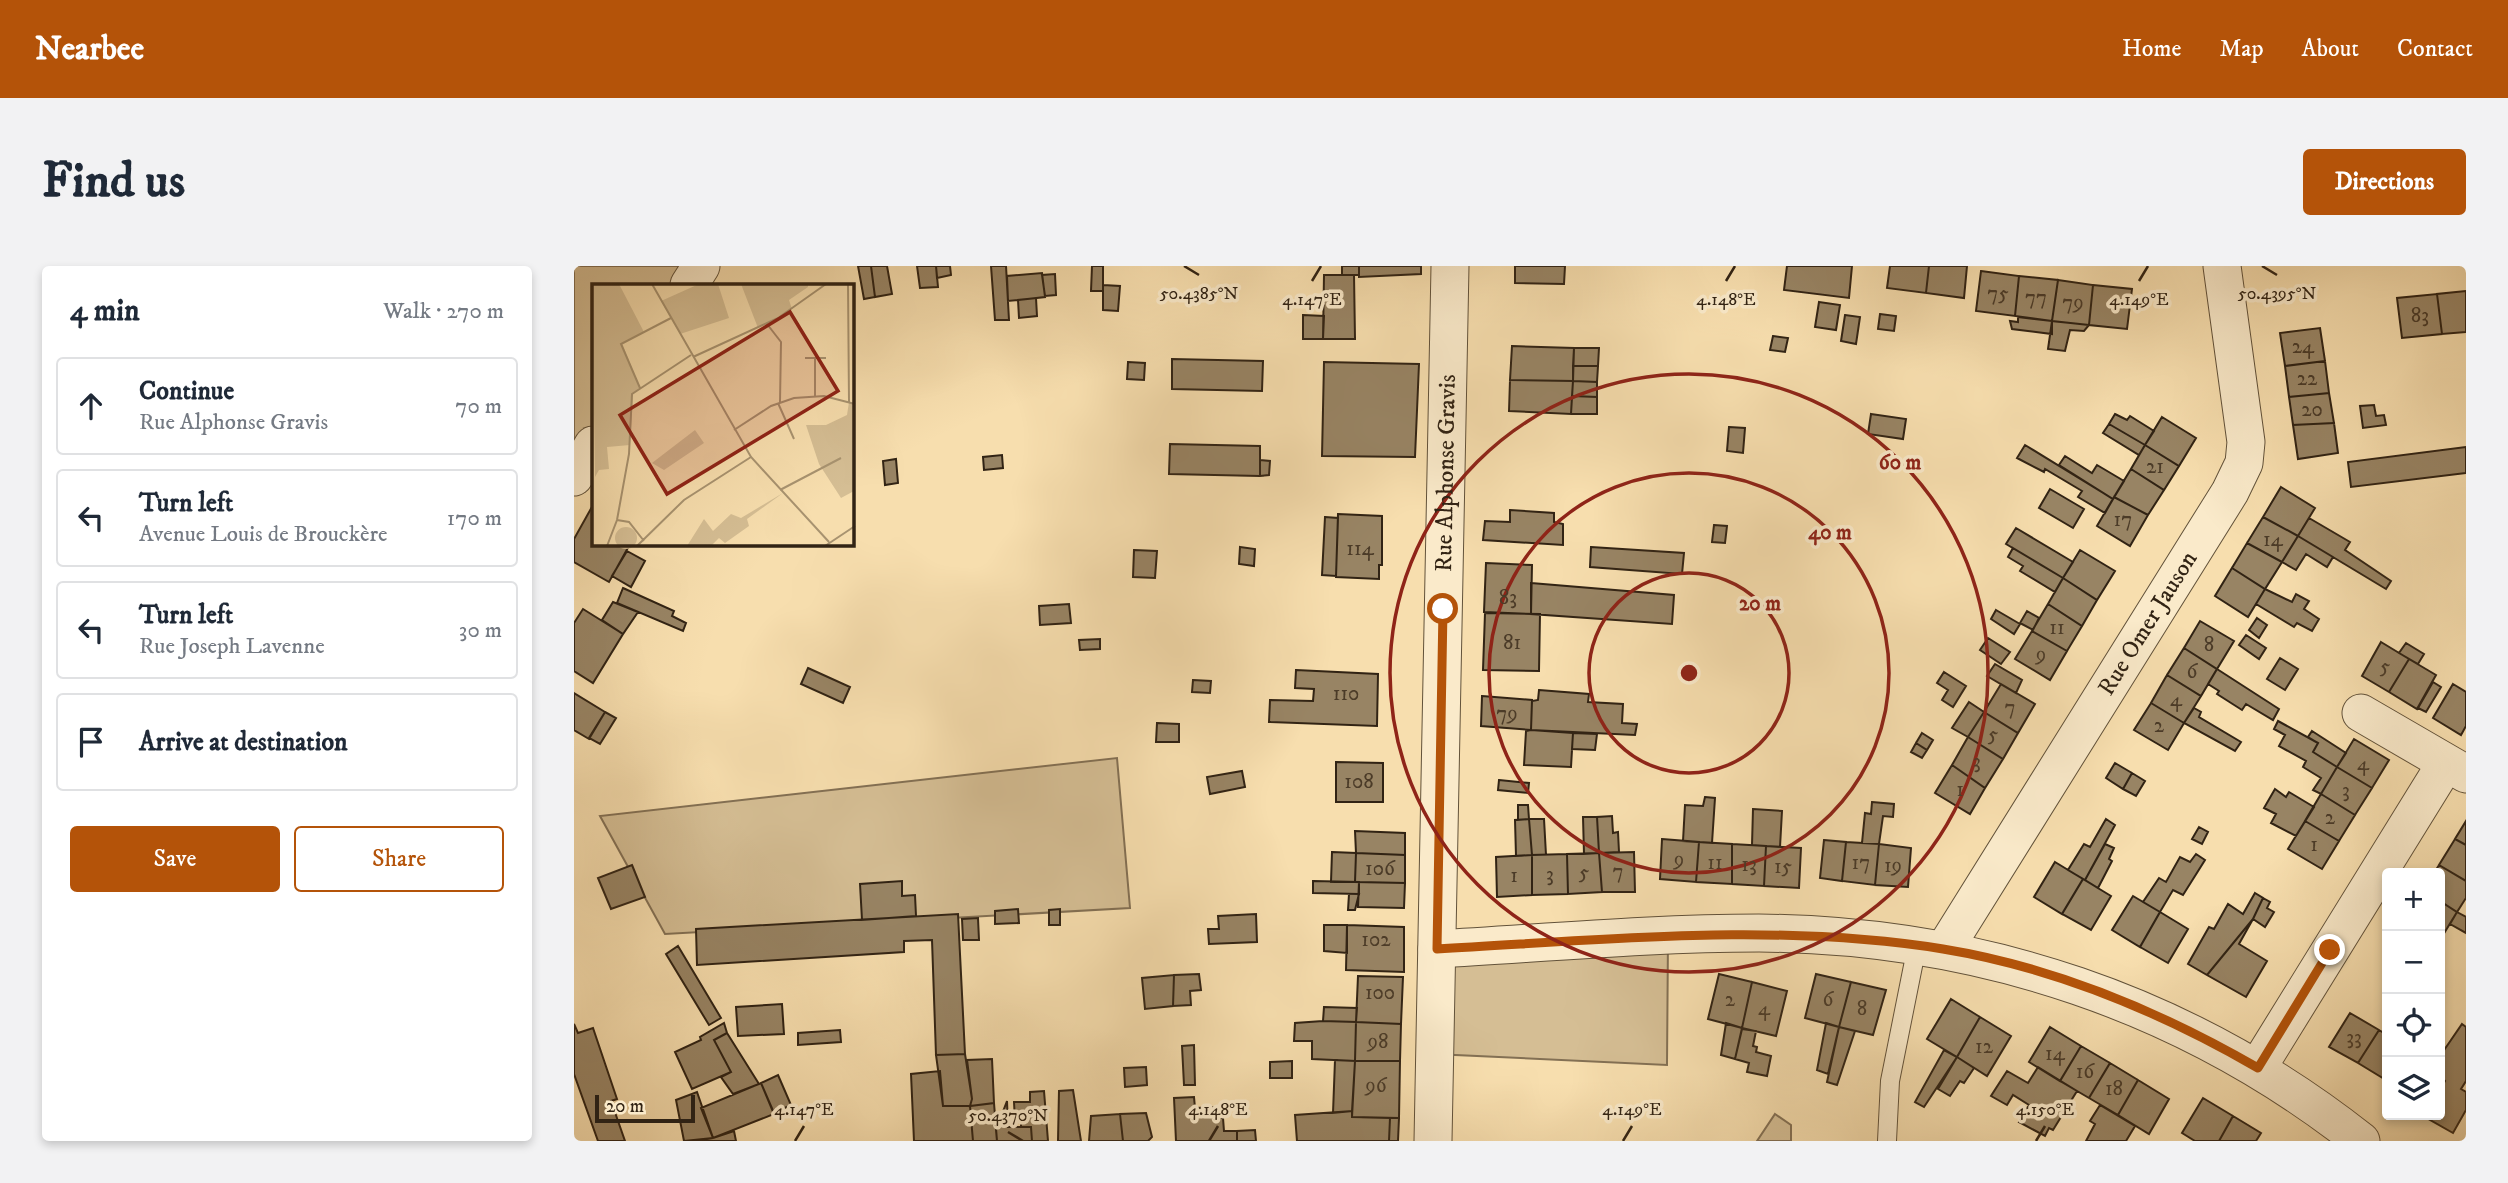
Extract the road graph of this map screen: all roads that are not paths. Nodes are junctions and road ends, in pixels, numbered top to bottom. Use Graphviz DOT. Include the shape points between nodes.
graph roads {
  1 [pos="701,266"];
  2 [pos="1450,266"];
  3 [pos="2221,266"];
  4 [pos="690,284"];
  5 [pos="592,447"];
  6 [pos="574,477"];
  7 [pos="2361,713"];
  8 [pos="2456,768"];
  9 [pos="1931,948"];
  10 [pos="1437,949"];
  11 [pos="2258,1068"];
  12 [pos="1433,1141"];
  13 [pos="1887,1141"];
  14 [pos="2361,1141"];
  1 -- 4 [label="street"];
  2 -- 10 [label="street, Rue Alphonse Gravis"];
  3 -- 9 [label="street, Rue Omer Jauson" via="2246,442 2244,463 2230,492"];
  5 -- 6 [label="street"];
  7 -- 8 [label="street"];
  8 -- 11 [label="street"];
  9 -- 10 [label="street" via="1759,933"];
  9 -- 11 [label="street" via="1999,962 2120,1001"];
  9 -- 13 [label="lane" via="1890,1081"];
  10 -- 12 [label="street, Rue Alphonse Gravis"];
  11 -- 14 [label="street"];
}
